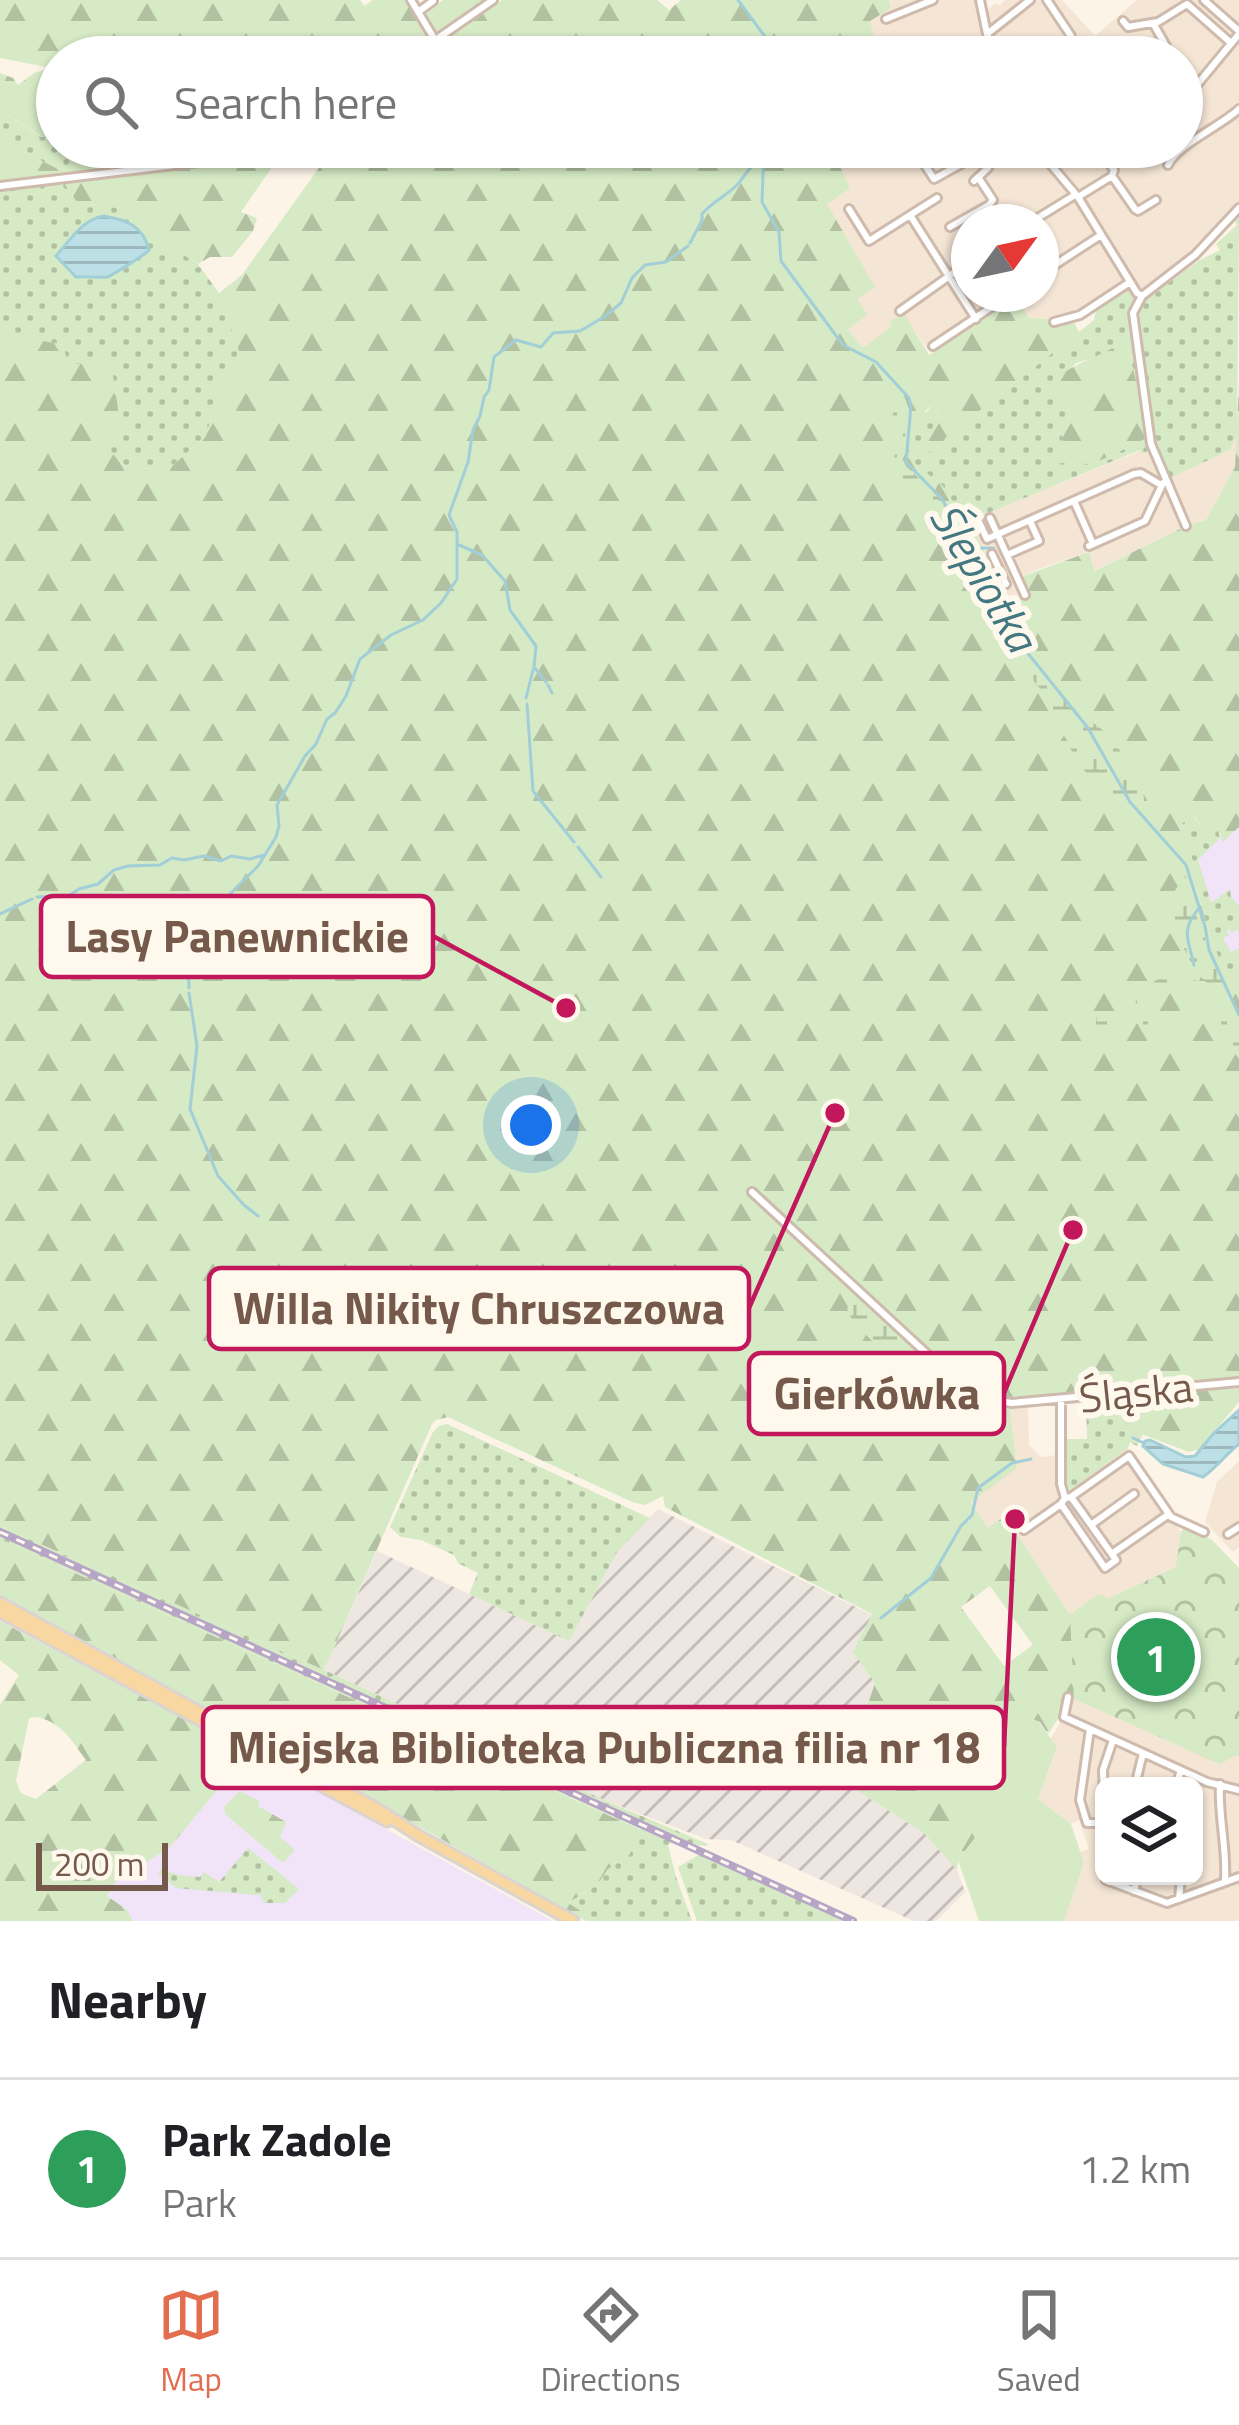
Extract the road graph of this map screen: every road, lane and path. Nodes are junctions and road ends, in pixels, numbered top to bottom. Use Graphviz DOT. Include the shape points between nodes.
graph roads {
  1 [pos="411,0"];
  2 [pos="493,0"];
  3 [pos="933,0"];
  4 [pos="980,0"];
  5 [pos="1030,0"];
  6 [pos="1047,0"];
  7 [pos="1204,0"];
  8 [pos="433,2"];
  9 [pos="1185,2"];
  10 [pos="418,12"];
  11 [pos="886,20"];
  12 [pos="1123,21"];
  13 [pos="1153,23"];
  14 [pos="1239,33"];
  15 [pos="987,34"];
  16 [pos="433,36"];
  17 [pos="441,36"];
  18 [pos="1071,36"];
  19 [pos="1160,36"];
  20 [pos="1231,44"];
  21 [pos="1203,78"];
  22 [pos="1239,109"];
  23 [pos="1203,134"];
  24 [pos="146,168"];
  25 [pos="927,168"];
  26 [pos="951,168"];
  27 [pos="991,168"];
  28 [pos="1054,168"];
  29 [pos="1113,168"];
  30 [pos="1112,176"];
  31 [pos="0,185"];
  32 [pos="1077,196"];
  33 [pos="937,198"];
  34 [pos="1156,200"];
  35 [pos="1059,206"];
  36 [pos="1239,208"];
  37 [pos="849,209"];
  38 [pos="910,215"];
  39 [pos="950,227"];
  40 [pos="1101,235"];
  41 [pos="1059,262"];
  42 [pos="951,275"];
  43 [pos="948,277"];
  44 [pos="1130,282"];
  45 [pos="1142,296"];
  46 [pos="900,311"];
  47 [pos="986,312"];
  48 [pos="976,319"];
  49 [pos="1054,322"];
  50 [pos="933,346"];
  51 [pos="1164,483"];
  52 [pos="1073,501"];
  53 [pos="990,518"];
  54 [pos="1030,521"];
  55 [pos="980,522"];
  56 [pos="1186,526"];
  57 [pos="998,535"];
  58 [pos="992,554"];
  59 [pos="1007,555"];
  60 [pos="1015,572"];
  61 [pos="1025,595"];
  62 [pos="752,1192"];
  63 [pos="1239,1382"];
  64 [pos="1061,1399"];
  65 [pos="1134,1494"];
  66 [pos="1066,1500"];
  67 [pos="1170,1515"];
  68 [pos="1090,1525"];
  69 [pos="1239,1527"];
  70 [pos="1024,1530"];
  71 [pos="1204,1532"];
  72 [pos="1228,1534"];
  73 [pos="1111,1554"];
  74 [pos="0,1607"];
  75 [pos="1069,1697"];
  76 [pos="1090,1729"];
  77 [pos="1113,1740"];
  78 [pos="1143,1753"];
  79 [pos="1180,1770"];
  80 [pos="1103,1777"];
  81 [pos="1137,1777"];
  82 [pos="1178,1777"];
  83 [pos="1220,1784"];
  84 [pos="1239,1790"];
  85 [pos="1095,1822"];
  86 [pos="1239,1877"];
  87 [pos="1226,1880"];
  88 [pos="1122,1885"];
  89 [pos="1136,1885"];
  90 [pos="1180,1885"];
  91 [pos="1134,1891"];
  92 [pos="1179,1899"];
  93 [pos="573,1921"];
  1 -- 10 [label="street"];
  2 -- 17 [label="street"];
  3 -- 11 [label="street"];
  4 -- 15 [label="street"];
  5 -- 15 [label="street"];
  6 -- 18 [label="street"];
  7 -- 14 [label="street"];
  8 -- 10 [label="street"];
  9 -- 13 [label="street"];
  9 -- 20 [label="street"];
  10 -- 16 [label="street"];
  12 -- 13 [label="street"];
  13 -- 19 [label="street"];
  14 -- 20 [label="street"];
  20 -- 21 [label="street"];
  22 -- 23 [label="street"];
  24 -- 31 [label="street"];
  25 -- 26 [label="street" via="934,178"];
  27 -- 39 [label="street" via="976,179 993,200"];
  28 -- 32 [label="street"];
  29 -- 30 [label="street"];
  30 -- 32 [label="street"];
  30 -- 34 [label="street" via="1138,211"];
  32 -- 35 [label="street"];
  32 -- 40 [label="street"];
  33 -- 38 [label="street"];
  36 -- 45 [label="street"];
  37 -- 38 [label="street" via="869,241"];
  38 -- 43 [label="street"];
  40 -- 41 [label="street"];
  40 -- 44 [label="street"];
  42 -- 43 [label="street"];
  43 -- 46 [label="street"];
  43 -- 48 [label="street"];
  44 -- 45 [label="street"];
  44 -- 49 [label="street"];
  45 -- 51 [label="street" via="1133,313 1150,440"];
  47 -- 48 [label="street"];
  48 -- 50 [label="street"];
  51 -- 52 [label="street" via="1134,474"];
  51 -- 52 [label="street" via="1144,521 1091,545"];
  51 -- 56 [label="street"];
  52 -- 54 [label="street"];
  53 -- 57 [label="street"];
  54 -- 57 [label="street"];
  54 -- 59 [label="street" via="1039,541"];
  55 -- 57 [label="street" via="987,539"];
  57 -- 59 [label="street"];
  58 -- 60 [label="street" via="1004,581"];
  59 -- 60 [label="street"];
  60 -- 61 [label="street"];
  62 -- 64 [label="street, Śląska" via="964,1389 1002,1403"];
  63 -- 64 [label="street, Śląska"];
  64 -- 66 [label="street"];
  65 -- 68 [label="street"];
  66 -- 67 [label="street" via="1130,1456"];
  66 -- 68 [label="street"];
  66 -- 70 [label="street"];
  66 -- 73 [label="street" via="1106,1568 1116,1561"];
  67 -- 71 [label="street"];
  67 -- 73 [label="street"];
  68 -- 73 [label="street"];
  69 -- 72 [label="street"];
  74 -- 93 [label="main road"];
  75 -- 76 [label="street" via="1064,1717"];
  76 -- 77 [label="street"];
  76 -- 85 [label="street" via="1080,1800 1087,1822"];
  77 -- 78 [label="street"];
  77 -- 80 [label="street"];
  78 -- 79 [label="street"];
  78 -- 81 [label="street"];
  79 -- 82 [label="street"];
  79 -- 83 [label="street"];
  83 -- 84 [label="street"];
  83 -- 87 [label="street"];
  86 -- 87 [label="street"];
  87 -- 92 [label="street"];
  88 -- 91 [label="street"];
  89 -- 91 [label="street"];
  90 -- 92 [label="street"];
  91 -- 92 [label="street" via="1167,1903"];
}
